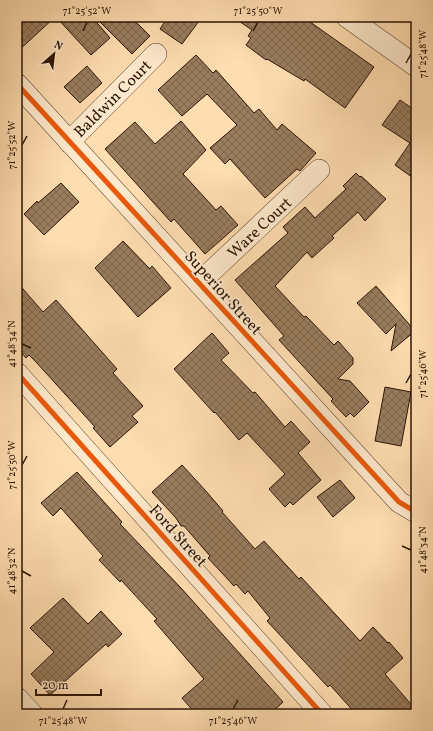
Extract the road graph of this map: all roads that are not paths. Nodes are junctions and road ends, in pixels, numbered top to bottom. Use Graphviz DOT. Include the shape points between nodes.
graph roads {
  1 [pos="347,17"];
  2 [pos="156,54"];
  3 [pos="416,66"];
  4 [pos="17,84"];
  5 [pos="69,142"];
  6 [pos="319,170"];
  7 [pos="199,283"];
  8 [pos="17,373"];
  9 [pos="416,512"];
  10 [pos="17,698"];
  11 [pos="32,714"];
  12 [pos="322,714"];
  1 -- 3 [label="street"];
  2 -- 5 [label="street, Baldwin Court"];
  4 -- 5 [label="street, Superior Street"];
  5 -- 7 [label="street, Superior Street"];
  6 -- 7 [label="street, Ware Court"];
  7 -- 9 [label="street, Superior Street" via="399,502"];
  8 -- 12 [label="street, Ford Street"];
  10 -- 11 [label="street"];
}
